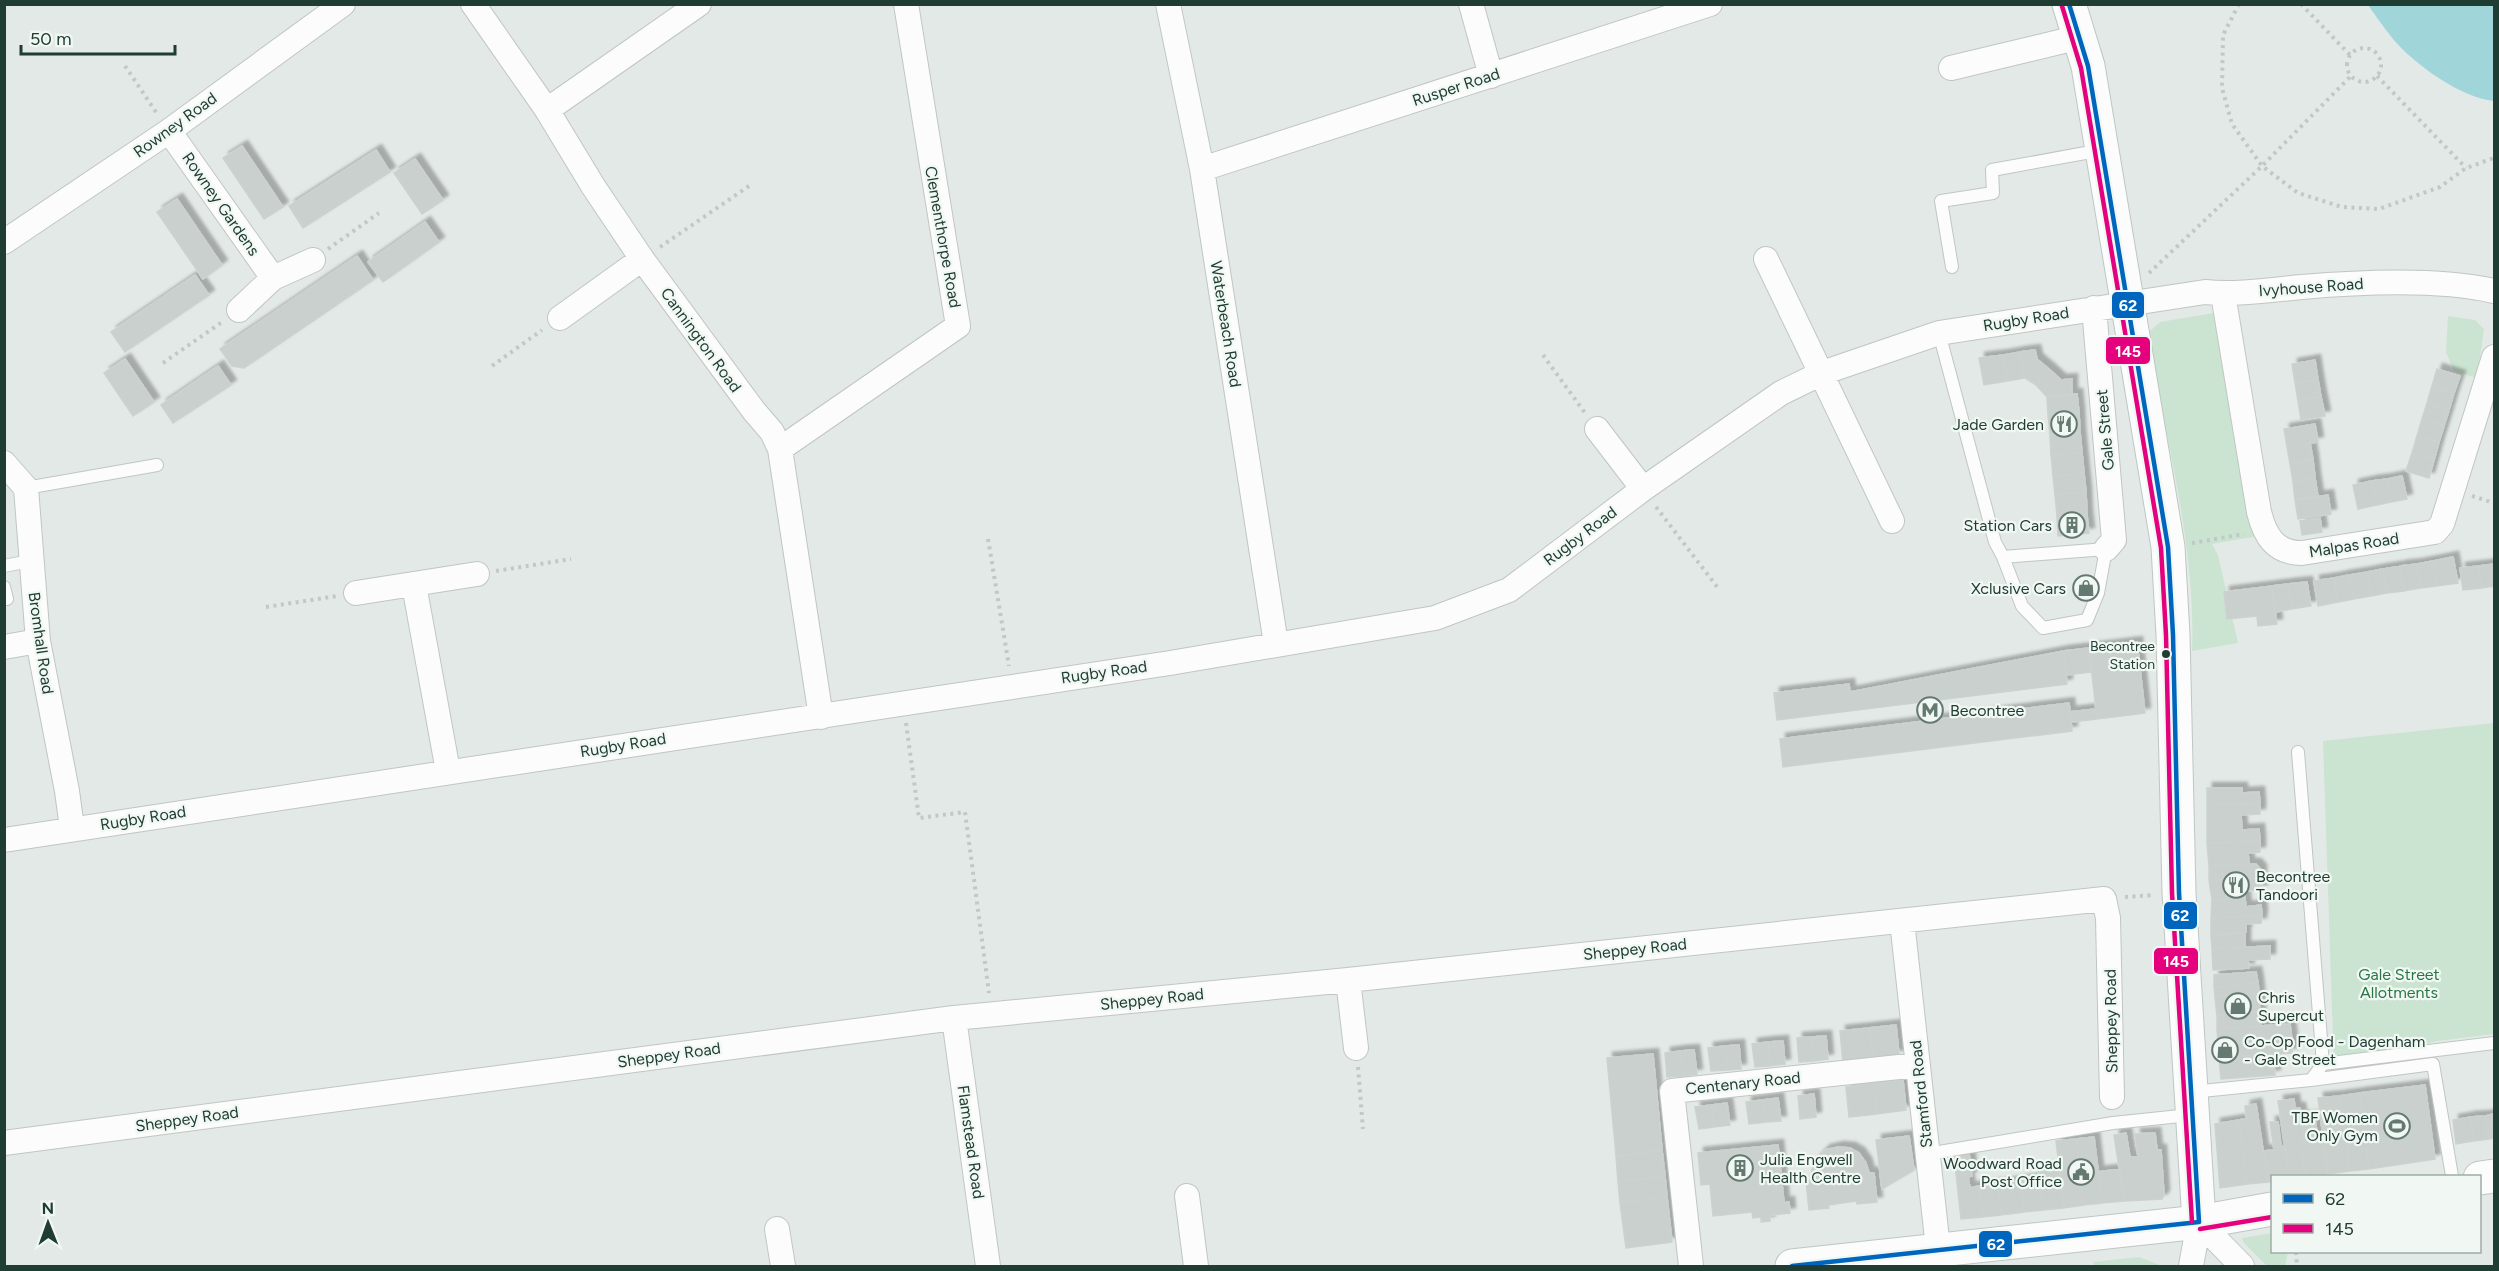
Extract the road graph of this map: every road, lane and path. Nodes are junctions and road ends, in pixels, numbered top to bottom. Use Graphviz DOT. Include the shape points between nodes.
graph roads {
  1 [pos="343,4"];
  2 [pos="699,4"];
  3 [pos="906,4"];
  4 [pos="1168,4"];
  5 [pos="1471,4"];
  6 [pos="1710,4"];
  7 [pos="2069,4"];
  8 [pos="2239,4"];
  9 [pos="2301,4"];
  10 [pos="478,6"];
  11 [pos="2080,37"];
  12 [pos="2350,55"];
  13 [pos="125,66"];
  14 [pos="1951,68"];
  15 [pos="1491,76"];
  16 [pos="2351,76"];
  17 [pos="2377,76"];
  18 [pos="547,110"];
  19 [pos="169,131"];
  20 [pos="2103,150"];
  21 [pos="2494,158"];
  22 [pos="2262,166"];
  23 [pos="2466,168"];
  24 [pos="1202,169"];
  25 [pos="749,186"];
  26 [pos="379,213"];
  27 [pos="4,242"];
  28 [pos="642,259"];
  29 [pos="1766,259"];
  30 [pos="313,260"];
  31 [pos="2143,266"];
  32 [pos="1952,267"];
  33 [pos="2149,274"];
  34 [pos="273,278"];
  35 [pos="2494,291"];
  36 [pos="2223,294"];
  37 [pos="2171,298"];
  38 [pos="2129,304"];
  39 [pos="2094,308"];
  40 [pos="240,310"];
  41 [pos="560,318"];
  42 [pos="1939,333"];
  43 [pos="1543,355"];
  44 [pos="2494,357"];
  45 [pos="163,363"];
  46 [pos="492,366"];
  47 [pos="1822,373"];
  48 [pos="1597,429"];
  49 [pos="780,449"];
  50 [pos="4,463"];
  51 [pos="157,465"];
  52 [pos="26,488"];
  53 [pos="1643,489"];
  54 [pos="1892,521"];
  55 [pos="2264,531"];
  56 [pos="987,539"];
  57 [pos="2191,543"];
  58 [pos="2106,549"];
  59 [pos="2003,557"];
  60 [pos="570,559"];
  61 [pos="30,561"];
  62 [pos="4,566"];
  63 [pos="477,574"];
  64 [pos="414,585"];
  65 [pos="1718,588"];
  66 [pos="356,593"];
  67 [pos="266,607"];
  68 [pos="38,641"];
  69 [pos="1276,644"];
  70 [pos="4,647"];
  71 [pos="1013,685"];
  72 [pos="904,704"];
  73 [pos="821,717"];
  74 [pos="2298,752"];
  75 [pos="448,771"];
  76 [pos="72,828"];
  77 [pos="4,840"];
  78 [pos="2158,894"];
  79 [pos="2137,896"];
  80 [pos="1902,921"];
  81 [pos="1348,980"];
  82 [pos="992,1014"];
  83 [pos="954,1018"];
  84 [pos="2494,1043"];
  85 [pos="1356,1048"];
  86 [pos="2323,1064"];
  87 [pos="1918,1065"];
  88 [pos="2311,1080"];
  89 [pos="2112,1097"];
  90 [pos="2191,1103"];
  91 [pos="1363,1129"];
  92 [pos="4,1143"];
  93 [pos="1927,1154"];
  94 [pos="2452,1175"];
  95 [pos="1187,1196"];
  96 [pos="2271,1209"];
  97 [pos="2199,1222"];
  98 [pos="777,1229"];
  99 [pos="1939,1258"];
  100 [pos="783,1266"];
  101 [pos="988,1266"];
  102 [pos="1196,1266"];
  103 [pos="1691,1266"];
  104 [pos="1792,1266"];
  105 [pos="2191,1266"];
  106 [pos="2242,1266"];
  1 -- 19 [label="street, Rowney Road"];
  2 -- 18 [label="street"];
  3 -- 49 [label="street, Clementhorpe Road" via="958,326"];
  4 -- 24 [label="street, Waterbeach Road"];
  5 -- 15 [label="street"];
  6 -- 15 [label="street, Rusper Road"];
  7 -- 11 [label="street"];
  8 -- 22 [label="path" via="2223,36 2222,88 2232,124"];
  9 -- 12 [label="path"];
  10 -- 18 [label="street, Cannington Road"];
  11 -- 14 [label="street"];
  11 -- 20 [label="street"];
  12 -- 16 [label="path" via="2346,65"];
  12 -- 17 [label="path" via="2363,48 2374,51 2381,65"];
  13 -- 19 [label="path"];
  15 -- 24 [label="street, Rusper Road"];
  16 -- 17 [label="path" via="2361,82"];
  16 -- 22 [label="path"];
  17 -- 23 [label="path"];
  18 -- 28 [label="street, Cannington Road"];
  19 -- 27 [label="street, Rowney Road"];
  19 -- 34 [label="street, Rowney Gardens"];
  20 -- 32 [label="lane" via="1992,170 1993,193 1941,201"];
  20 -- 38 [label="street"];
  21 -- 23 [label="path"];
  22 -- 23 [label="path" via="2298,193 2342,207 2379,208 2440,188"];
  22 -- 33 [label="path"];
  24 -- 69 [label="street, Waterbeach Road"];
  25 -- 28 [label="path"];
  26 -- 30 [label="path"];
  28 -- 41 [label="street"];
  28 -- 49 [label="street, Cannington Road" via="772,432"];
  29 -- 47 [label="street"];
  30 -- 34 [label="street"];
  31 -- 33 [label="path"];
  33 -- 37 [label="path" via="2161,283 2169,283"];
  34 -- 40 [label="street"];
  35 -- 36 [label="street, Ivyhouse Road" via="2397,282"];
  36 -- 37 [label="street, Ivyhouse Road" via="2205,292"];
  36 -- 55 [label="street"];
  37 -- 38 [label="street, Ivyhouse Road"];
  38 -- 39 [label="street, Rugby Road"];
  38 -- 90 [label="street" via="2168,547 2179,893"];
  39 -- 42 [label="street, Rugby Road"];
  39 -- 58 [label="street, Gale Street" via="2114,540"];
  40 -- 45 [label="path"];
  41 -- 46 [label="path"];
  42 -- 47 [label="street, Rugby Road"];
  42 -- 59 [label="lane" via="1995,542"];
  43 -- 48 [label="path"];
  44 -- 55 [label="street, Malpas Road" via="2442,524 2435,531 2302,553 2286,552"];
  47 -- 53 [label="street, Rugby Road" via="1781,393"];
  47 -- 54 [label="street"];
  48 -- 53 [label="street"];
  49 -- 73 [label="street, Cannington Road"];
  50 -- 52 [label="street"];
  51 -- 52 [label="lane"];
  52 -- 61 [label="street, Bromhall Road"];
  53 -- 65 [label="path"];
  53 -- 69 [label="street, Rugby Road" via="1509,590 1435,618"];
  55 -- 57 [label="path"];
  56 -- 71 [label="path"];
  58 -- 59 [label="lane"];
  58 -- 59 [label="lane" via="2098,593 2087,620 2043,628 2022,606"];
  60 -- 63 [label="path"];
  61 -- 62 [label="lane"];
  61 -- 68 [label="street, Bromhall Road"];
  63 -- 64 [label="street"];
  64 -- 66 [label="street"];
  64 -- 75 [label="street"];
  66 -- 67 [label="path"];
  68 -- 70 [label="street"];
  68 -- 76 [label="street, Bromhall Road"];
  69 -- 71 [label="street, Rugby Road"];
  71 -- 72 [label="street, Rugby Road"];
  72 -- 73 [label="street, Rugby Road"];
  72 -- 82 [label="path" via="919,818 965,812"];
  73 -- 75 [label="street, Rugby Road"];
  74 -- 86 [label="lane"];
  75 -- 76 [label="street, Rugby Road"];
  76 -- 77 [label="street, Rugby Road"];
  78 -- 79 [label="path"];
  80 -- 81 [label="street, Sheppey Road"];
  80 -- 87 [label="street, Stamford Road"];
  80 -- 89 [label="street, Sheppey Road" via="2104,899 2108,918"];
  81 -- 82 [label="street, Sheppey Road"];
  81 -- 85 [label="street"];
  82 -- 83 [label="street, Sheppey Road"];
  83 -- 92 [label="street, Sheppey Road"];
  83 -- 101 [label="street, Flamstead Road"];
  84 -- 86 [label="lane"];
  85 -- 91 [label="path"];
  86 -- 88 [label="lane"];
  87 -- 93 [label="street, Stamford Road"];
  87 -- 103 [label="street, Centenary Road" via="1672,1091"];
  88 -- 90 [label="lane"];
  88 -- 94 [label="lane" via="2433,1064"];
  90 -- 93 [label="lane" via="2113,1123"];
  90 -- 97 [label="street"];
  93 -- 99 [label="street, Stamford Road"];
  95 -- 102 [label="street"];
  96 -- 97 [label="street"];
  97 -- 99 [label="street"];
  97 -- 105 [label="street"];
  97 -- 106 [label="street"];
  98 -- 100 [label="street"];
  99 -- 104 [label="street"];
}
